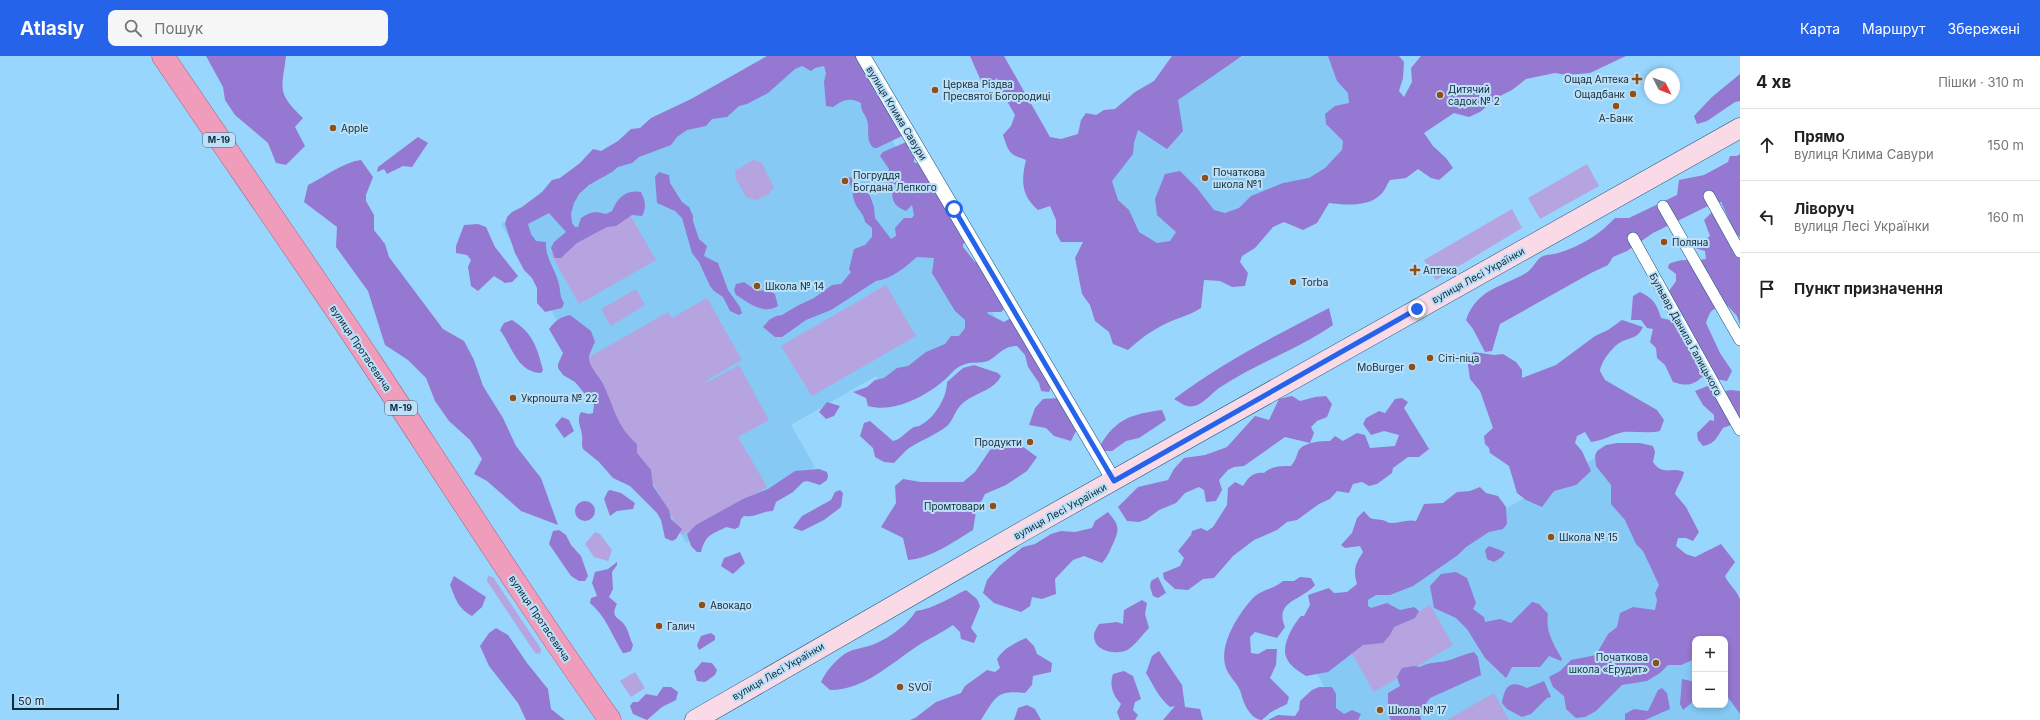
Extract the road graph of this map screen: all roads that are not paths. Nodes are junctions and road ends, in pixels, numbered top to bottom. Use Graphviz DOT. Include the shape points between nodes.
graph roads {
  1 [pos="163,56"];
  2 [pos="863,56"];
  3 [pos="1740,128"];
  4 [pos="1709,196"];
  5 [pos="1663,206"];
  6 [pos="1633,238"];
  7 [pos="1740,252"];
  8 [pos="1740,340"];
  9 [pos="1740,430"];
  10 [pos="1114,481"];
  11 [pos="610,720"];
  12 [pos="695,720"];
  1 -- 11 [label="highway, вулиця Протасевича / М-19"];
  2 -- 10 [label="street, вулиця Клима Савури"];
  3 -- 10 [label="main road, вулиця Лесі Українки"];
  4 -- 7 [label="street"];
  5 -- 8 [label="street"];
  6 -- 9 [label="street, Бульвар Данила Галицького"];
  10 -- 12 [label="main road, вулиця Лесі Українки"];
}
